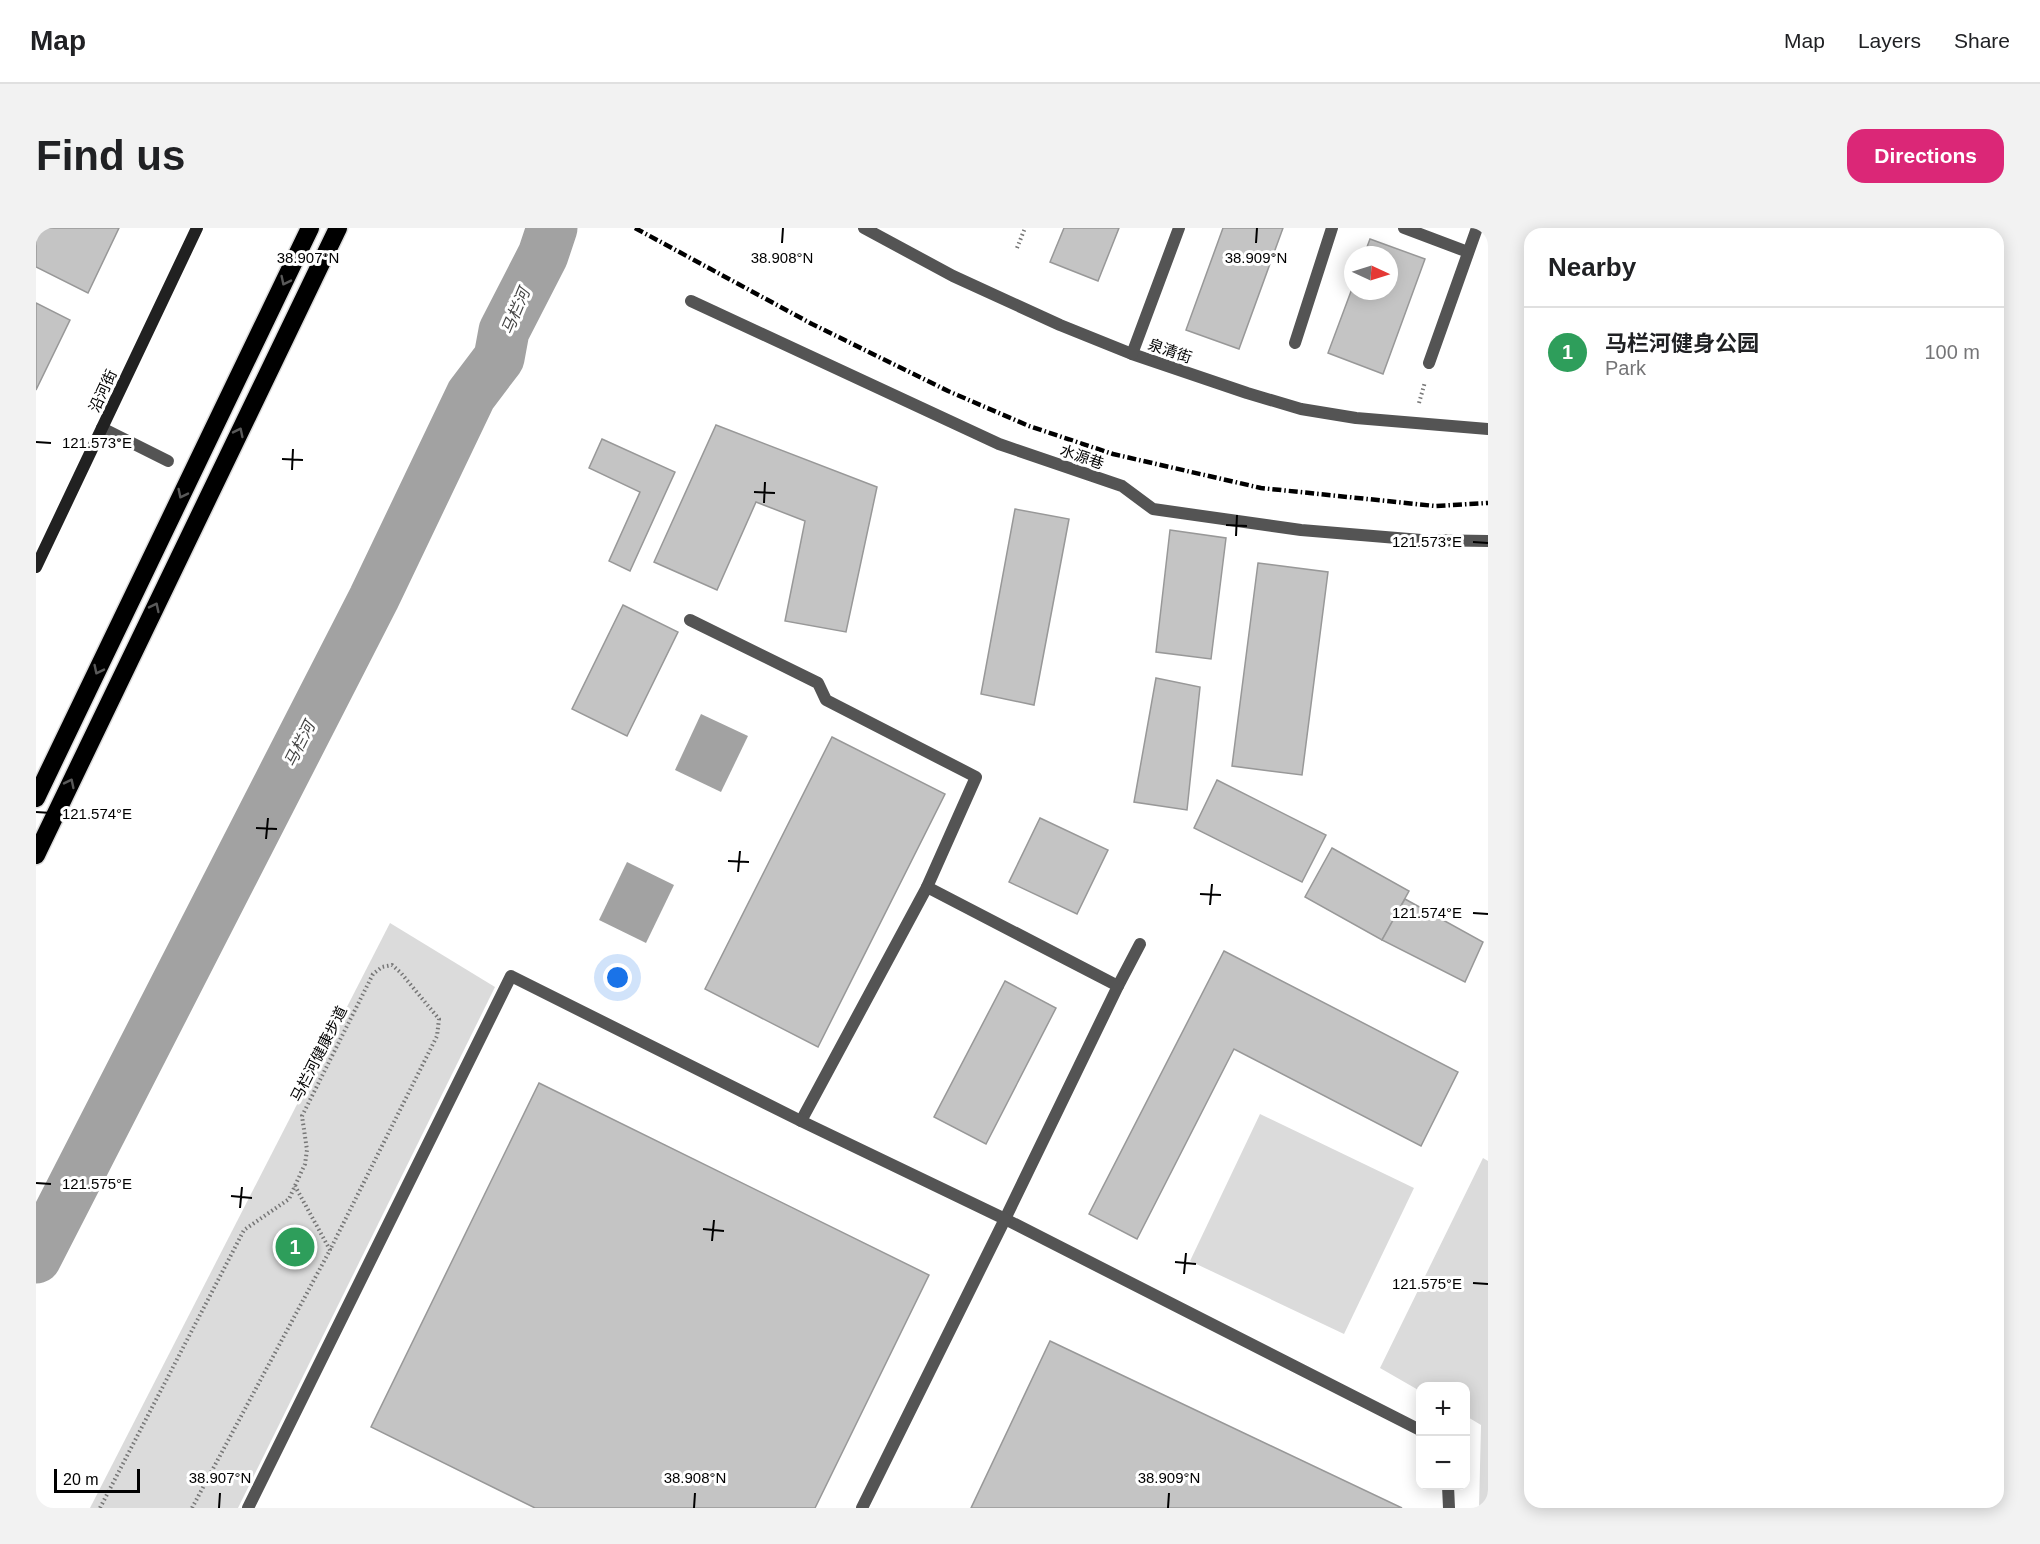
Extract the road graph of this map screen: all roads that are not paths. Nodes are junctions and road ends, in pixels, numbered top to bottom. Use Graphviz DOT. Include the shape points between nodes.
graph roads {
  1 [pos="196,228"];
  2 [pos="310,228"];
  3 [pos="338,228"];
  4 [pos="864,228"];
  5 [pos="1179,228"];
  6 [pos="1332,228"];
  7 [pos="1404,228"];
  8 [pos="1477,228"];
  9 [pos="1468,252"];
  10 [pos="691,301"];
  11 [pos="1295,343"];
  12 [pos="1132,354"];
  13 [pos="1429,363"];
  14 [pos="102,428"];
  15 [pos="1488,429"];
  16 [pos="168,460"];
  17 [pos="1488,541"];
  18 [pos="36,567"];
  19 [pos="690,620"];
  20 [pos="36,798"];
  21 [pos="36,855"];
  22 [pos="927,887"];
  23 [pos="1140,944"];
  24 [pos="1118,986"];
  25 [pos="801,1121"];
  26 [pos="1005,1219"];
  27 [pos="1416,1428"];
  28 [pos="1448,1490"];
  29 [pos="248,1508"];
  30 [pos="862,1508"];
  31 [pos="1449,1508"];
  1 -- 14 [label="main road, 沿河街"];
  2 -- 20 [label="highway, one-way"];
  21 -- 3 [label="highway, one-way"];
  4 -- 12 [label="street, 泉清街" via="953,276"];
  5 -- 12 [label="street"];
  6 -- 11 [label="street"];
  7 -- 9 [label="street"];
  8 -- 9 [label="street"];
  9 -- 13 [label="street"];
  10 -- 17 [label="street, 水源巷" via="999,444 1122,486 1153,509 1301,530"];
  12 -- 15 [label="street, 泉清街" via="1301,409 1356,418"];
  14 -- 16 [label="street"];
  14 -- 18 [label="main road, 沿河街"];
  19 -- 22 [label="street" via="818,683 826,700 976,777"];
  22 -- 24 [label="street"];
  22 -- 25 [label="street"];
  23 -- 24 [label="street"];
  24 -- 26 [label="street"];
  25 -- 26 [label="street"];
  25 -- 29 [label="street" via="511,976"];
  26 -- 27 [label="street"];
  26 -- 30 [label="street"];
  28 -- 31 [label="street"];
}
